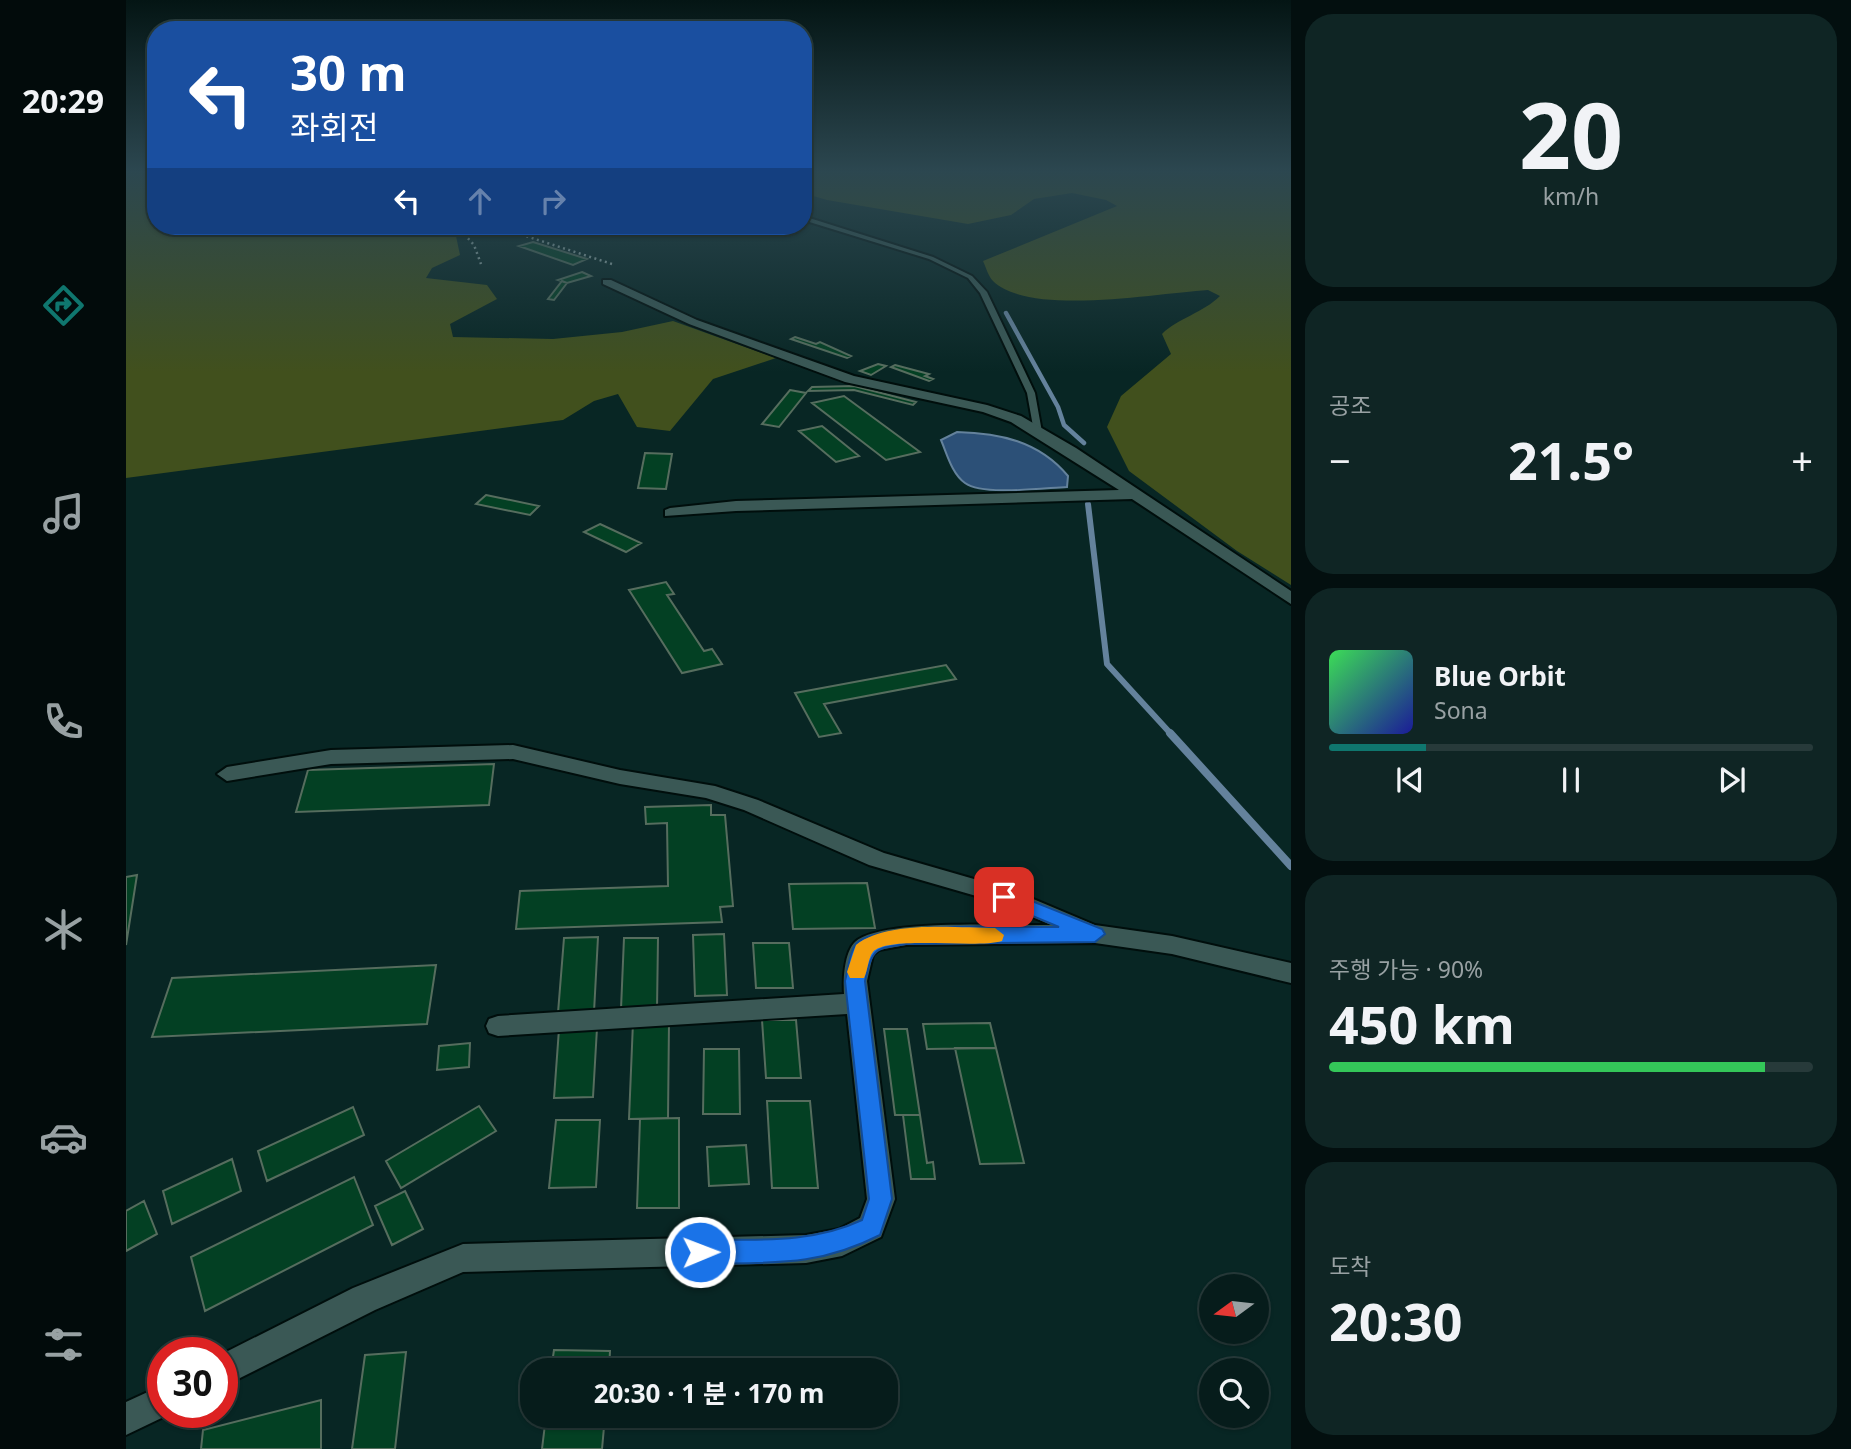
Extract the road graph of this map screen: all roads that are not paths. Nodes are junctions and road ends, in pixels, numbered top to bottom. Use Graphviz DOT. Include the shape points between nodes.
graph roads {
  1 [pos="866,238"];
  2 [pos="607,282"];
  3 [pos="1038,432"];
  4 [pos="1135,495"];
  5 [pos="670,513"];
  6 [pos="1291,598"];
  7 [pos="227,774"];
  8 [pos="1095,934"];
  9 [pos="1291,973"];
  10 [pos="858,1003"];
  11 [pos="498,1026"];
  12 [pos="238,1363"];
  13 [pos="147,1409"];
  14 [pos="126,1419"];
  1 -- 3 [label="lane" via="931,258 970,277 983,292 1031,393"];
  2 -- 3 [label="street" via="693,322 850,379 987,409"];
  3 -- 4 [label="street"];
  4 -- 5 [label="street" via="736,506"];
  4 -- 6 [label="street"];
  7 -- 8 [label="street" via="331,757 513,752 620,777 708,791 877,859 1004,897"];
  8 -- 9 [label="street" via="1172,945"];
  8 -- 10 [label="street" via="906,936 873,942 862,950 855,981"];
  10 -- 11 [label="street"];
  10 -- 12 [label="street" via="881,1199 871,1227 842,1242 806,1250 463,1258 364,1299"];
  13 -- 14 [label="street"];
}
